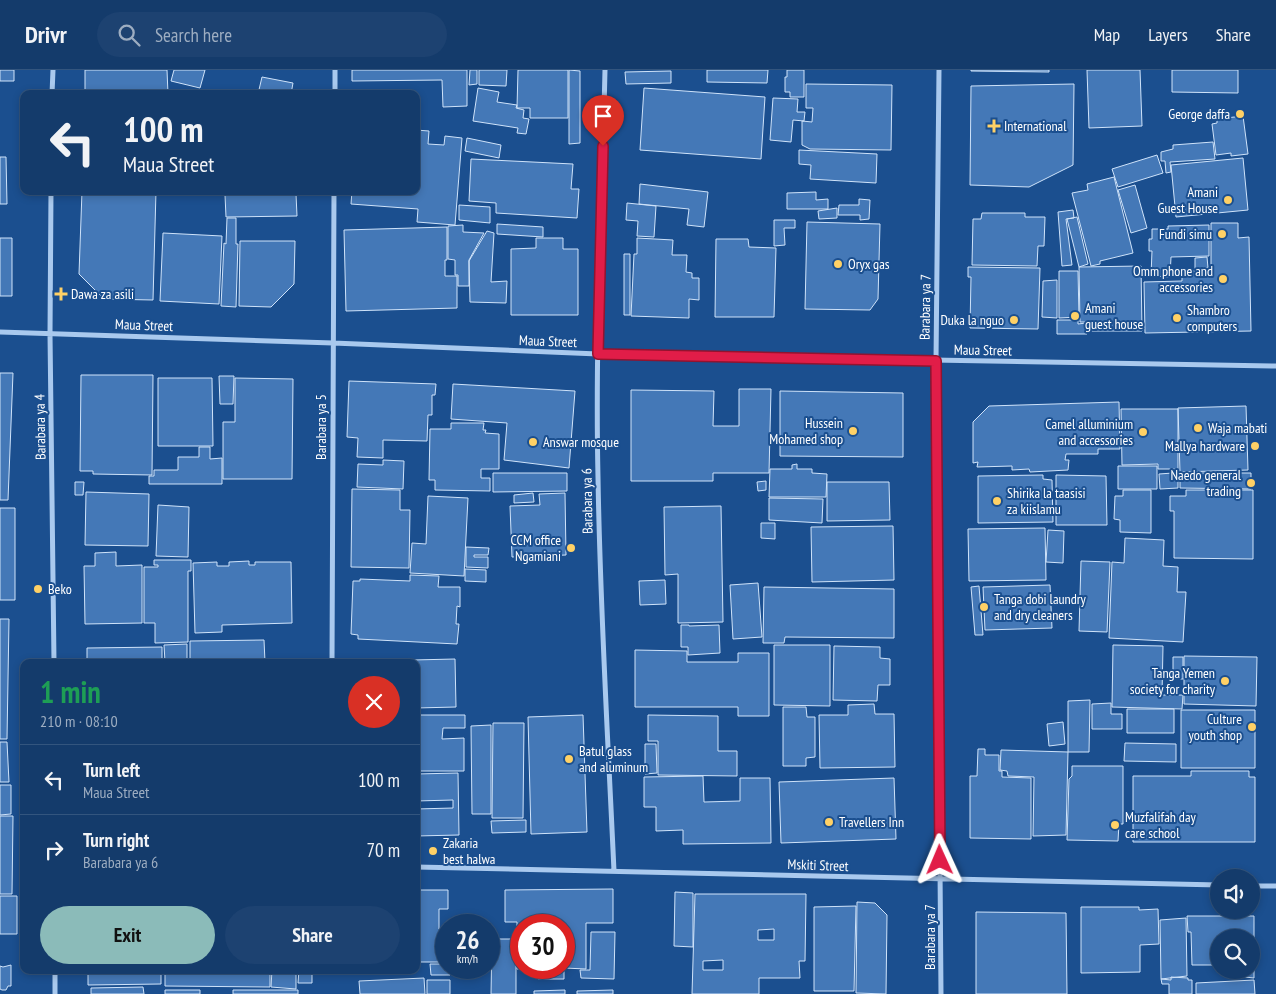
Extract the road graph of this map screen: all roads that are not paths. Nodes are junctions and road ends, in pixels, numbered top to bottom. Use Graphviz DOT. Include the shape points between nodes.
graph roads {
  1 [pos="53,70"];
  2 [pos="335,70"];
  3 [pos="606,70"];
  4 [pos="939,70"];
  5 [pos="52,90"];
  6 [pos="335,90"];
  7 [pos="51,195"];
  8 [pos="334,195"];
  9 [pos="0,332"];
  10 [pos="50,334"];
  11 [pos="332,343"];
  12 [pos="598,354"];
  13 [pos="936,361"];
  14 [pos="1276,366"];
  15 [pos="54,659"];
  16 [pos="332,659"];
  17 [pos="420,867"];
  18 [pos="614,871"];
  19 [pos="940,880"];
  20 [pos="1210,885"];
  21 [pos="1260,886"];
  22 [pos="1276,886"];
  23 [pos="56,974"];
  24 [pos="55,994"];
  25 [pos="942,994"];
  1 -- 5 [label="street"];
  2 -- 6 [label="street"];
  3 -- 12 [label="street, Barabara ya 6"];
  4 -- 13 [label="street, Barabara ya 7"];
  7 -- 10 [label="street, Barabara ya 4"];
  8 -- 11 [label="street, Barabara ya 5"];
  9 -- 10 [label="street, Maua Street"];
  10 -- 11 [label="street, Maua Street"];
  10 -- 15 [label="street, Barabara ya 4"];
  11 -- 12 [label="street, Maua Street"];
  11 -- 16 [label="street, Barabara ya 5"];
  12 -- 13 [label="street, Maua Street"];
  12 -- 18 [label="street, Barabara ya 6" via="600,544"];
  13 -- 14 [label="street, Maua Street"];
  13 -- 19 [label="street, Barabara ya 7"];
  17 -- 18 [label="street, Mskiti Street"];
  18 -- 19 [label="street, Mskiti Street"];
  19 -- 20 [label="street, Mskiti Street"];
  19 -- 25 [label="street, Barabara ya 7"];
  21 -- 22 [label="street"];
  23 -- 24 [label="street"];
}
